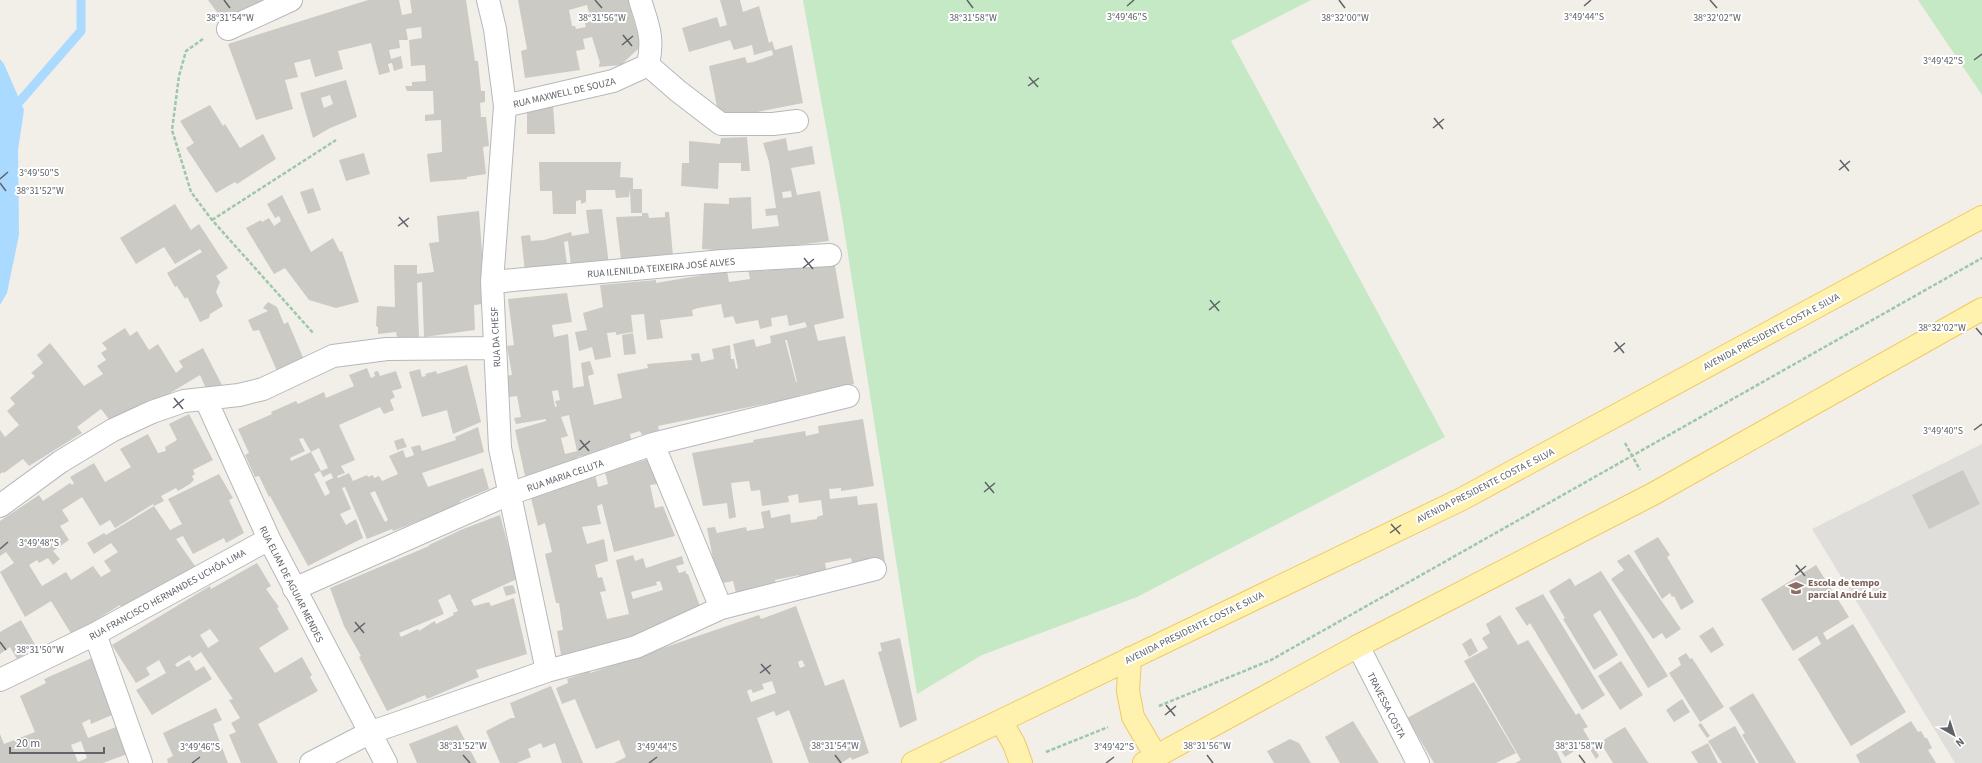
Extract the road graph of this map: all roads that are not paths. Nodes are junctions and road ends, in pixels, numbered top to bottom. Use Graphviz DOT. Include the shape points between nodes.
graph roads {
  1 [pos="290,0"];
  2 [pos="488,0"];
  3 [pos="640,0"];
  4 [pos="228,29"];
  5 [pos="648,65"];
  6 [pos="505,106"];
  7 [pos="797,121"];
  8 [pos="1982,217"];
  9 [pos="830,255"];
  10 [pos="492,282"];
  11 [pos="1982,309"];
  12 [pos="495,348"];
  13 [pos="848,396"];
  14 [pos="206,400"];
  15 [pos="653,444"];
  16 [pos="509,494"];
  17 [pos="0,506"];
  18 [pos="269,539"];
  19 [pos="875,569"];
  20 [pos="294,589"];
  21 [pos="721,608"];
  22 [pos="95,634"];
  23 [pos="1358,646"];
  24 [pos="1130,658"];
  25 [pos="547,671"];
  26 [pos="0,680"];
  27 [pos="1001,721"];
  28 [pos="369,733"];
  29 [pos="1150,760"];
  30 [pos="141,763"];
  31 [pos="311,763"];
  32 [pos="386,763"];
  33 [pos="913,763"];
  34 [pos="1021,763"];
  35 [pos="1418,763"];
  1 -- 4 [label="street"];
  2 -- 6 [label="street, RUA DA CHESF" via="495,29"];
  3 -- 5 [label="street" via="652,47"];
  5 -- 6 [label="street, RUA MAXWELL DE SOUZA" via="613,81"];
  5 -- 7 [label="street" via="721,124 773,124"];
  6 -- 10 [label="street, RUA DA CHESF"];
  8 -- 24 [label="main road, AVENIDA PRESIDENTE COSTA E SILVA" via="1462,499"];
  9 -- 10 [label="street, RUA ILENILDA TEIXEIRA JOSÉ ALVES" via="722,261"];
  10 -- 12 [label="street, RUA DA CHESF"];
  11 -- 23 [label="main road" via="1654,494"];
  12 -- 14 [label="street" via="386,349 333,356 263,388"];
  12 -- 16 [label="street, RUA DA CHESF" via="500,448"];
  13 -- 15 [label="street, RUA MARIA CELUTA"];
  14 -- 17 [label="street" via="184,401 113,430 60,462"];
  14 -- 18 [label="street, RUA ELIAN DE AGUIAR MENDES"];
  15 -- 16 [label="street, RUA MARIA CELUTA"];
  15 -- 21 [label="street"];
  16 -- 20 [label="street, RUA MARIA CELUTA"];
  16 -- 25 [label="street, RUA DA CHESF"];
  18 -- 20 [label="street, RUA ELIAN DE AGUIAR MENDES"];
  18 -- 22 [label="street, RUA FRANCISCO HERNANDES UCHÔA LIMA"];
  19 -- 21 [label="street"];
  20 -- 28 [label="street, RUA ELIAN DE AGUIAR MENDES"];
  21 -- 25 [label="street" via="636,648"];
  22 -- 26 [label="street, RUA FRANCISCO HERNANDES UCHÔA LIMA"];
  22 -- 30 [label="street"];
  23 -- 29 [label="main road"];
  23 -- 35 [label="street, TRAVESSA COSTA"];
  24 -- 27 [label="main road, AVENIDA PRESIDENTE COSTA E SILVA"];
  24 -- 29 [label="main road" via="1128,691 1133,717"];
  25 -- 28 [label="street"];
  27 -- 33 [label="main road, AVENIDA PRESIDENTE COSTA E SILVA"];
  27 -- 34 [label="main road"];
  28 -- 31 [label="street"];
  28 -- 32 [label="street, RUA ELIAN DE AGUIAR MENDES"];
}
